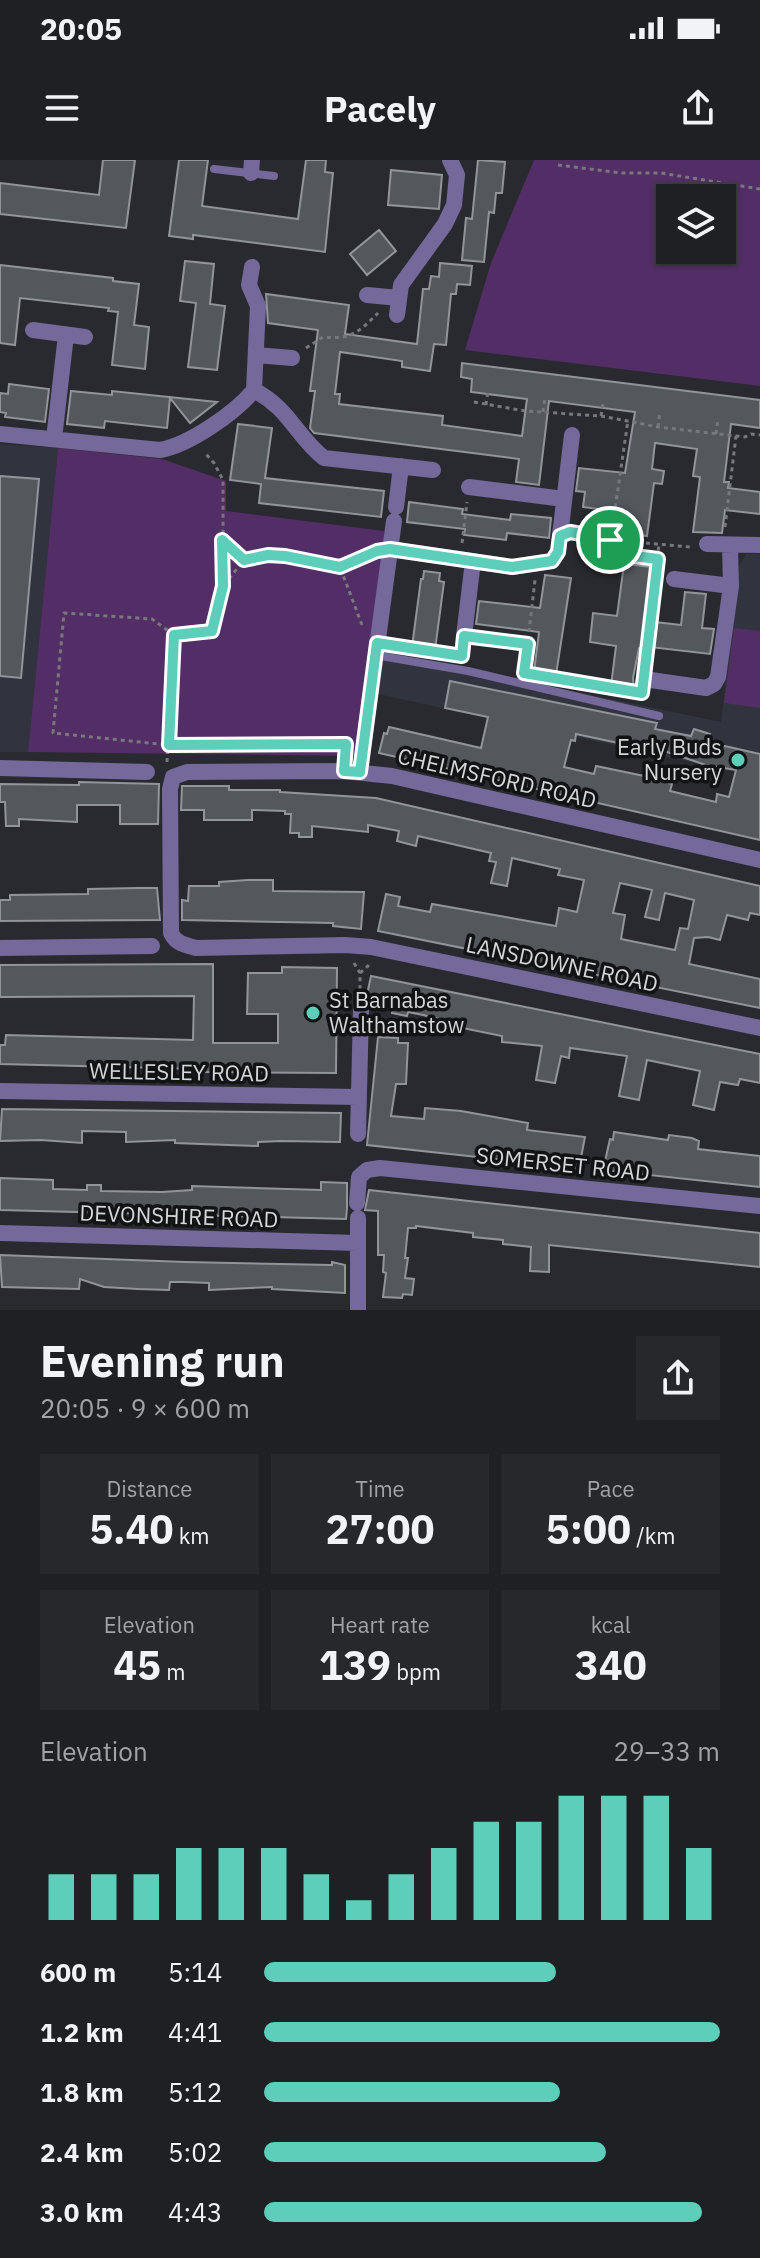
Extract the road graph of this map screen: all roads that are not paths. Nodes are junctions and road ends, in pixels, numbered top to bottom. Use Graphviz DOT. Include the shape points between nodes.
graph roads {
  1 [pos="450,160"];
  2 [pos="252,167"];
  3 [pos="214,169"];
  4 [pos="274,176"];
  5 [pos="252,267"];
  6 [pos="367,295"];
  7 [pos="33,330"];
  8 [pos="66,335"];
  9 [pos="85,337"];
  10 [pos="256,355"];
  11 [pos="292,358"];
  12 [pos="254,390"];
  13 [pos="0,434"];
  14 [pos="572,435"];
  15 [pos="54,439"];
  16 [pos="401,466"];
  17 [pos="433,470"];
  18 [pos="469,487"];
  19 [pos="564,499"];
  20 [pos="560,536"];
  21 [pos="608,539"];
  22 [pos="760,545"];
  23 [pos="390,549"];
  24 [pos="467,560"];
  25 [pos="674,579"];
  26 [pos="731,586"];
  27 [pos="464,636"];
  28 [pos="528,644"];
  29 [pos="375,655"];
  30 [pos="644,679"];
  31 [pos="659,716"];
  32 [pos="0,768"];
  33 [pos="147,772"];
  34 [pos="360,772"];
  35 [pos="760,860"];
  36 [pos="172,937"];
  37 [pos="152,946"];
  38 [pos="0,948"];
  39 [pos="361,1010"];
  40 [pos="760,1028"];
  41 [pos="0,1091"];
  42 [pos="357,1097"];
  43 [pos="358,1134"];
  44 [pos="760,1206"];
  45 [pos="0,1233"];
  46 [pos="357,1243"];
  47 [pos="358,1310"];
  1 -- 6 [label="street" via="457,175 454,205 401,285 398,309"];
  2 -- 3 [label="lane"];
  2 -- 4 [label="lane"];
  5 -- 10 [label="street" via="249,285 258,306"];
  7 -- 8 [label="street"];
  8 -- 9 [label="street"];
  8 -- 15 [label="street"];
  10 -- 11 [label="street"];
  10 -- 12 [label="street"];
  12 -- 15 [label="street" via="176,447 160,450"];
  12 -- 16 [label="street" via="281,408 324,458"];
  13 -- 15 [label="street"];
  14 -- 19 [label="street"];
  16 -- 17 [label="street"];
  16 -- 23 [label="street"];
  18 -- 19 [label="street"];
  19 -- 20 [label="street"];
  20 -- 21 [label="street" via="570,532"];
  20 -- 24 [label="street" via="552,561 512,567"];
  22 -- 26 [label="street" via="720,546"];
  23 -- 24 [label="street"];
  23 -- 29 [label="street"];
  24 -- 27 [label="street"];
  25 -- 26 [label="street"];
  26 -- 30 [label="street" via="714,684 706,688"];
  27 -- 28 [label="lane"];
  29 -- 31 [label="lane"];
  29 -- 34 [label="street"];
  32 -- 33 [label="street"];
  34 -- 35 [label="street, CHELMSFORD ROAD"];
  34 -- 36 [label="street, CHELMSFORD ROAD" via="170,772"];
  36 -- 40 [label="street, LANSDOWNE ROAD" via="196,948 354,945"];
  37 -- 38 [label="street"];
  39 -- 42 [label="street"];
  41 -- 42 [label="street, WELLESLEY ROAD"];
  42 -- 43 [label="street"];
  44 -- 46 [label="street, SOMERSET ROAD" via="380,1168 362,1173 357,1183"];
  45 -- 46 [label="street, DEVONSHIRE ROAD"];
  46 -- 47 [label="street"];
}
